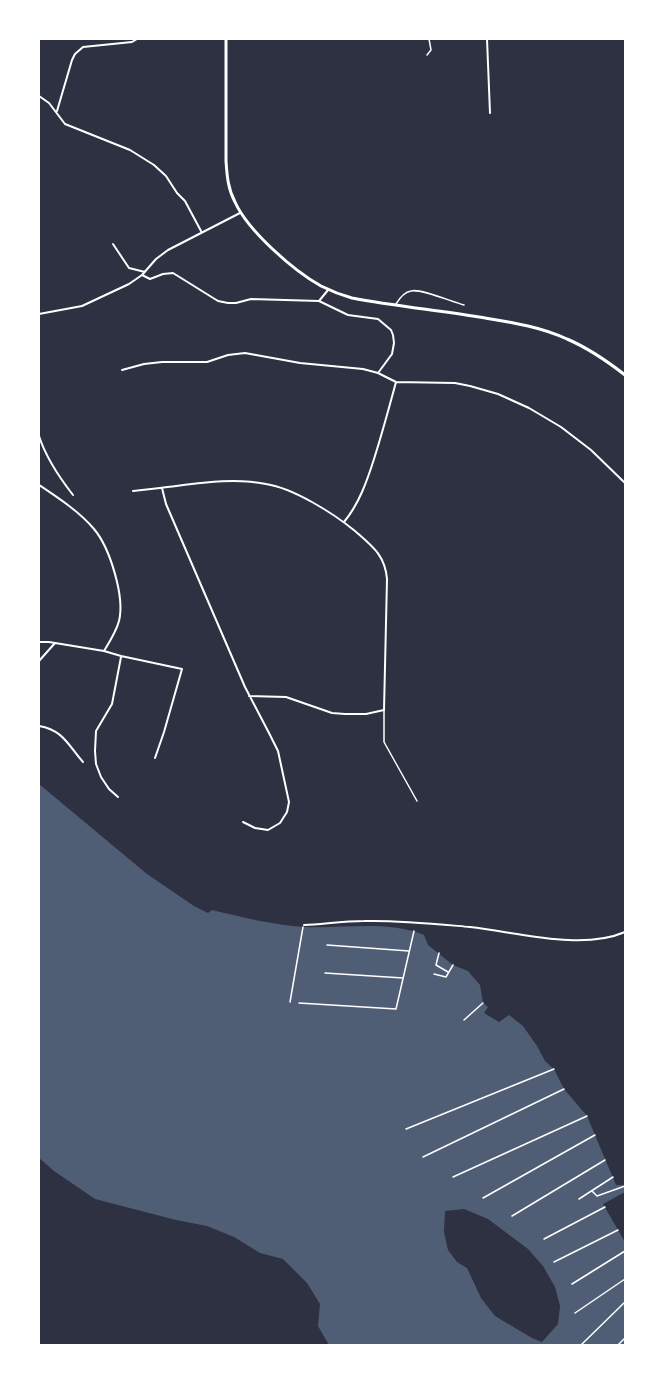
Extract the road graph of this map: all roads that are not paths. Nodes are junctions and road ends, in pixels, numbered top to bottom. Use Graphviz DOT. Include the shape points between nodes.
graph roads {
  1 [pos="137,39"];
  2 [pos="226,39"];
  3 [pos="487,39"];
  4 [pos="39,96"];
  5 [pos="57,113"];
  6 [pos="490,113"];
  7 [pos="240,213"];
  8 [pos="201,232"];
  9 [pos="113,244"];
  10 [pos="144,274"];
  11 [pos="328,290"];
  12 [pos="319,301"];
  13 [pos="396,305"];
  14 [pos="464,305"];
  15 [pos="39,314"];
  16 [pos="122,370"];
  17 [pos="378,373"];
  18 [pos="625,375"];
  19 [pos="396,382"];
  20 [pos="39,436"];
  21 [pos="625,483"];
  22 [pos="39,485"];
  23 [pos="162,488"];
  24 [pos="133,491"];
  25 [pos="73,495"];
  26 [pos="344,523"];
  27 [pos="39,642"];
  28 [pos="56,643"];
  29 [pos="104,651"];
  30 [pos="121,656"];
  31 [pos="39,661"];
  32 [pos="249,696"];
  33 [pos="384,710"];
  34 [pos="39,726"];
  35 [pos="155,758"];
  36 [pos="83,762"];
  37 [pos="118,797"];
  38 [pos="417,801"];
  39 [pos="243,822"];
  40 [pos="304,926"];
  41 [pos="625,932"];
  1 -- 5 [label="street" via="77,51"];
  2 -- 7 [label="street" via="227,174"];
  3 -- 6 [label="street"];
  4 -- 5 [label="street"];
  5 -- 8 [label="street" via="65,124 130,150 154,165 185,201"];
  7 -- 8 [label="street"];
  7 -- 11 [label="street" via="290,264"];
  8 -- 10 [label="street" via="161,254"];
  9 -- 10 [label="street" via="129,268"];
  10 -- 12 [label="street" via="150,279 173,273 218,301 228,303 251,299"];
  10 -- 15 [label="street" via="91,303"];
  11 -- 12 [label="street"];
  11 -- 13 [label="street"];
  12 -- 17 [label="street" via="348,315 378,319 391,330 393,350"];
  13 -- 14 [label="lane" via="414,290"];
  13 -- 18 [label="street" via="516,322 544,330 584,347"];
  16 -- 17 [label="street" via="162,362 207,363 245,353"];
  17 -- 19 [label="street"];
  19 -- 21 [label="street" via="454,383 498,394 561,426"];
  19 -- 26 [label="street" via="365,484"];
  20 -- 25 [label="street" via="51,463"];
  22 -- 29 [label="street" via="92,526 112,563 120,615"];
  23 -- 24 [label="street"];
  23 -- 26 [label="street" via="214,482 266,483 297,495"];
  23 -- 32 [label="street"];
  26 -- 33 [label="street" via="377,552 386,567"];
  27 -- 28 [label="street"];
  28 -- 29 [label="street"];
  28 -- 31 [label="street"];
  29 -- 30 [label="street"];
  30 -- 35 [label="street" via="182,669"];
  30 -- 37 [label="street" via="112,704 96,731 94,752 101,777"];
  32 -- 33 [label="street" via="286,697 345,714"];
  32 -- 39 [label="street" via="278,751 289,805 283,819 270,829 259,830"];
  33 -- 38 [label="lane" via="384,742"];
  34 -- 36 [label="street" via="62,735"];
  40 -- 41 [label="street" via="398,922 591,940"];
}
